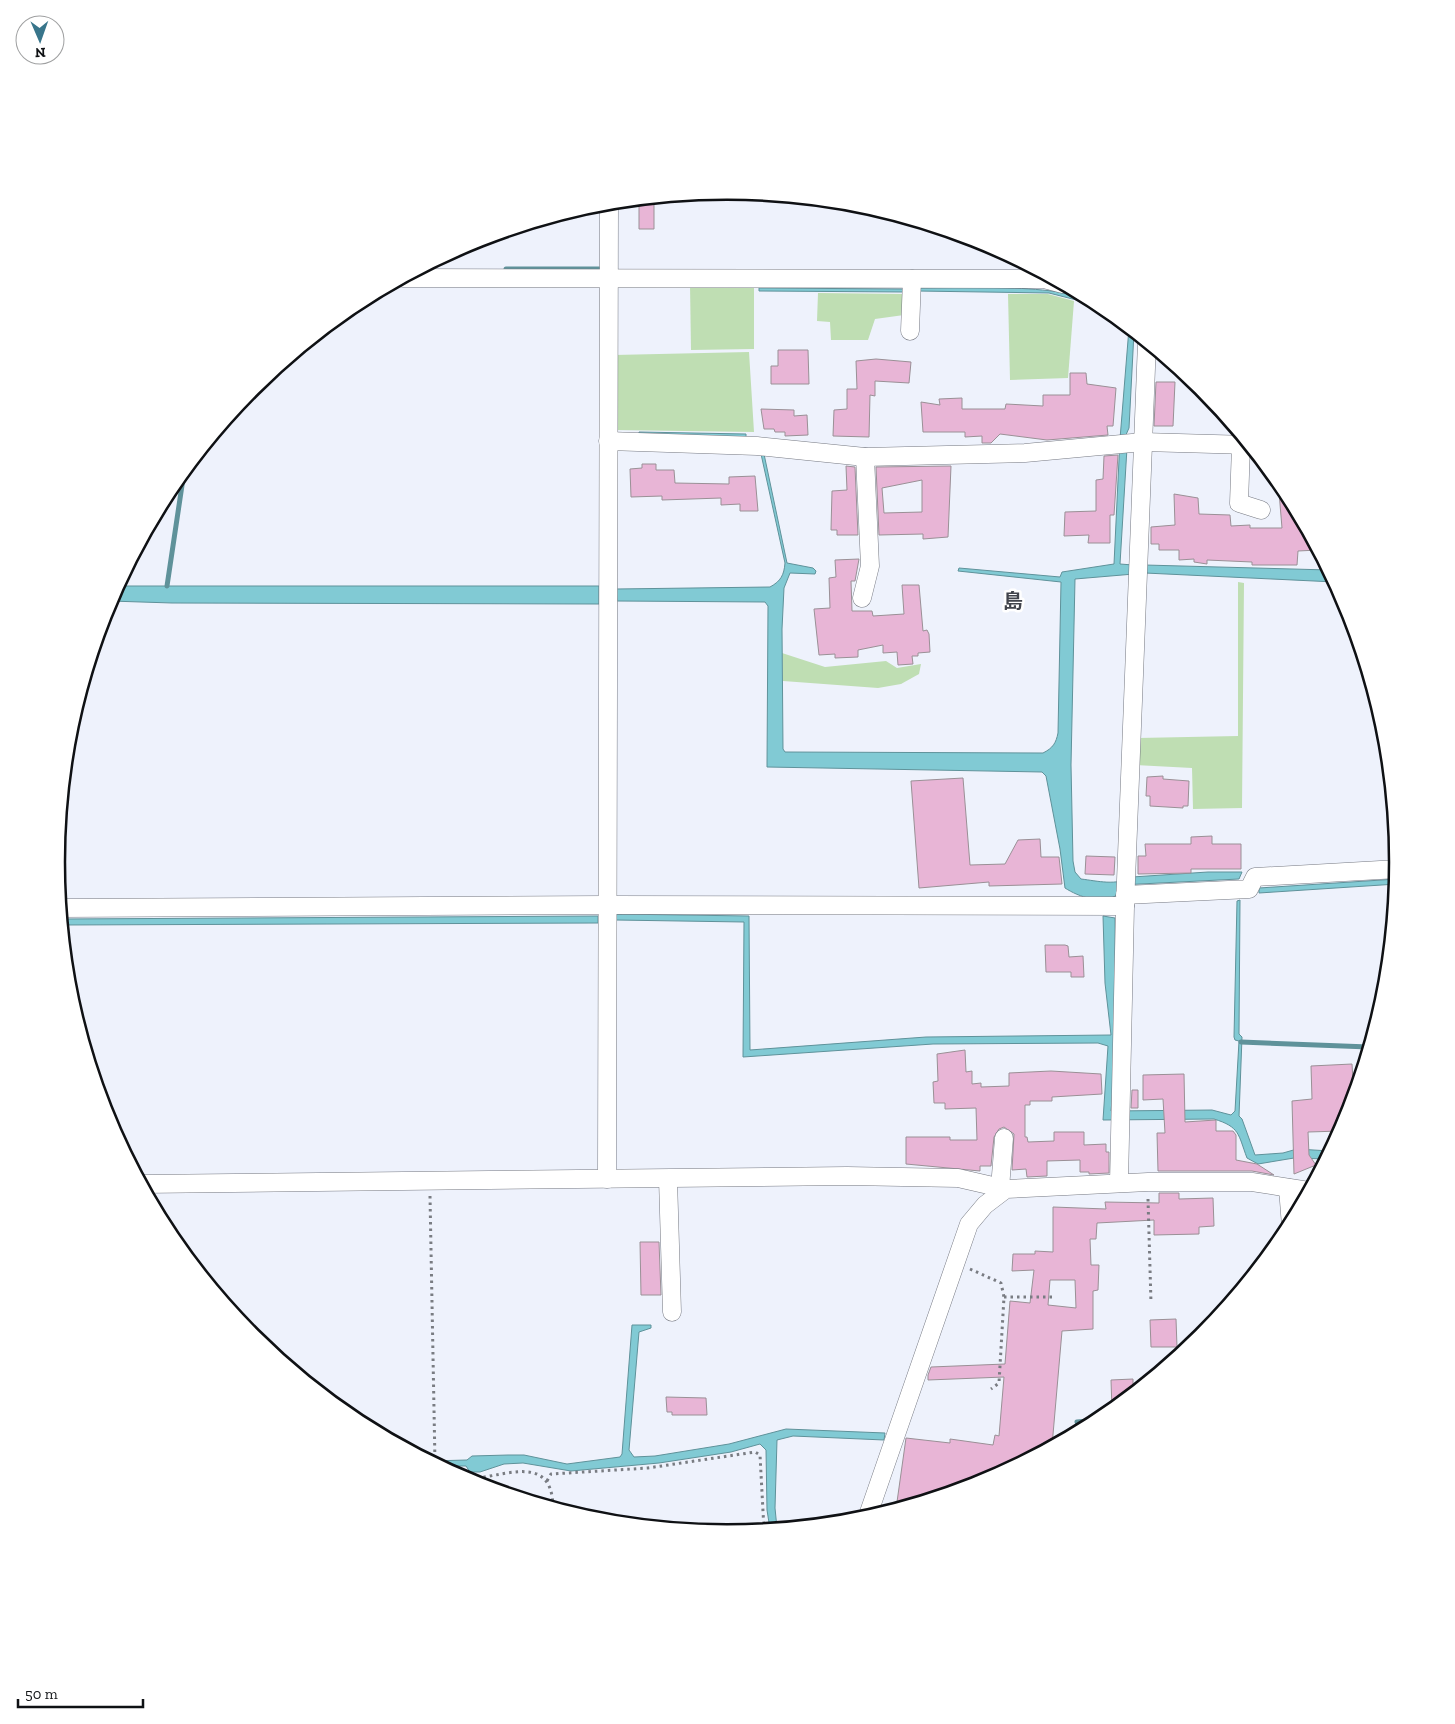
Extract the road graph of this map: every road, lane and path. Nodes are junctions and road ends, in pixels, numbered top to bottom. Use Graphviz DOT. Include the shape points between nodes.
graph roads {
  1 [pos="609,210"];
  2 [pos="415,278"];
  3 [pos="609,278"];
  4 [pos="912,279"];
  5 [pos="1042,279"];
  6 [pos="910,331"];
  7 [pos="1147,349"];
  8 [pos="608,441"];
  9 [pos="1142,442"];
  10 [pos="1242,445"];
  11 [pos="1245,450"];
  12 [pos="865,457"];
  13 [pos="1261,510"];
  14 [pos="862,598"];
  15 [pos="1390,869"];
  16 [pos="1125,901"];
  17 [pos="606,905"];
  18 [pos="66,908"];
  19 [pos="1004,1138"];
  20 [pos="607,1179"];
  21 [pos="668,1179"];
  22 [pos="430,1181"];
  23 [pos="1148,1182"];
  24 [pos="1118,1183"];
  25 [pos="149,1184"];
  26 [pos="1288,1188"];
  27 [pos="1003,1189"];
  28 [pos="1303,1190"];
  29 [pos="1290,1211"];
  30 [pos="955,1264"];
  31 [pos="1004,1297"];
  32 [pos="1053,1297"];
  33 [pos="1151,1303"];
  34 [pos="672,1312"];
  35 [pos="991,1388"];
  36 [pos="435,1455"];
  37 [pos="484,1478"];
  38 [pos="547,1481"];
  39 [pos="553,1501"];
  40 [pos="870,1509"];
  41 [pos="764,1523"];
  1 -- 3 [label="street"];
  2 -- 3 [label="street"];
  3 -- 4 [label="street"];
  3 -- 8 [label="street"];
  4 -- 5 [label="street"];
  4 -- 6 [label="street"];
  7 -- 9 [label="street"];
  8 -- 12 [label="street" via="757,446"];
  8 -- 17 [label="street"];
  9 -- 10 [label="street"];
  9 -- 12 [label="street" via="1025,453"];
  9 -- 16 [label="street"];
  11 -- 13 [label="street" via="1239,503"];
  12 -- 14 [label="street" via="870,566"];
  15 -- 16 [label="street" via="1255,877 1248,889"];
  16 -- 17 [label="street"];
  16 -- 24 [label="street"];
  17 -- 18 [label="street"];
  17 -- 20 [label="street"];
  19 -- 27 [label="street"];
  20 -- 21 [label="street"];
  20 -- 22 [label="street"];
  21 -- 27 [label="street" via="958,1178"];
  21 -- 34 [label="street"];
  22 -- 25 [label="street"];
  22 -- 36 [label="path"];
  23 -- 24 [label="street"];
  23 -- 26 [label="street" via="1252,1182"];
  23 -- 33 [label="path"];
  24 -- 27 [label="street"];
  26 -- 28 [label="street"];
  26 -- 29 [label="street"];
  27 -- 30 [label="street" via="969,1224"];
  30 -- 31 [label="path" via="1001,1283"];
  30 -- 40 [label="street"];
  31 -- 32 [label="path"];
  31 -- 35 [label="path" via="999,1383"];
  37 -- 38 [label="path" via="528,1470"];
  38 -- 39 [label="path"];
  38 -- 41 [label="path" via="551,1474 648,1468 755,1452 760,1455"];
}
